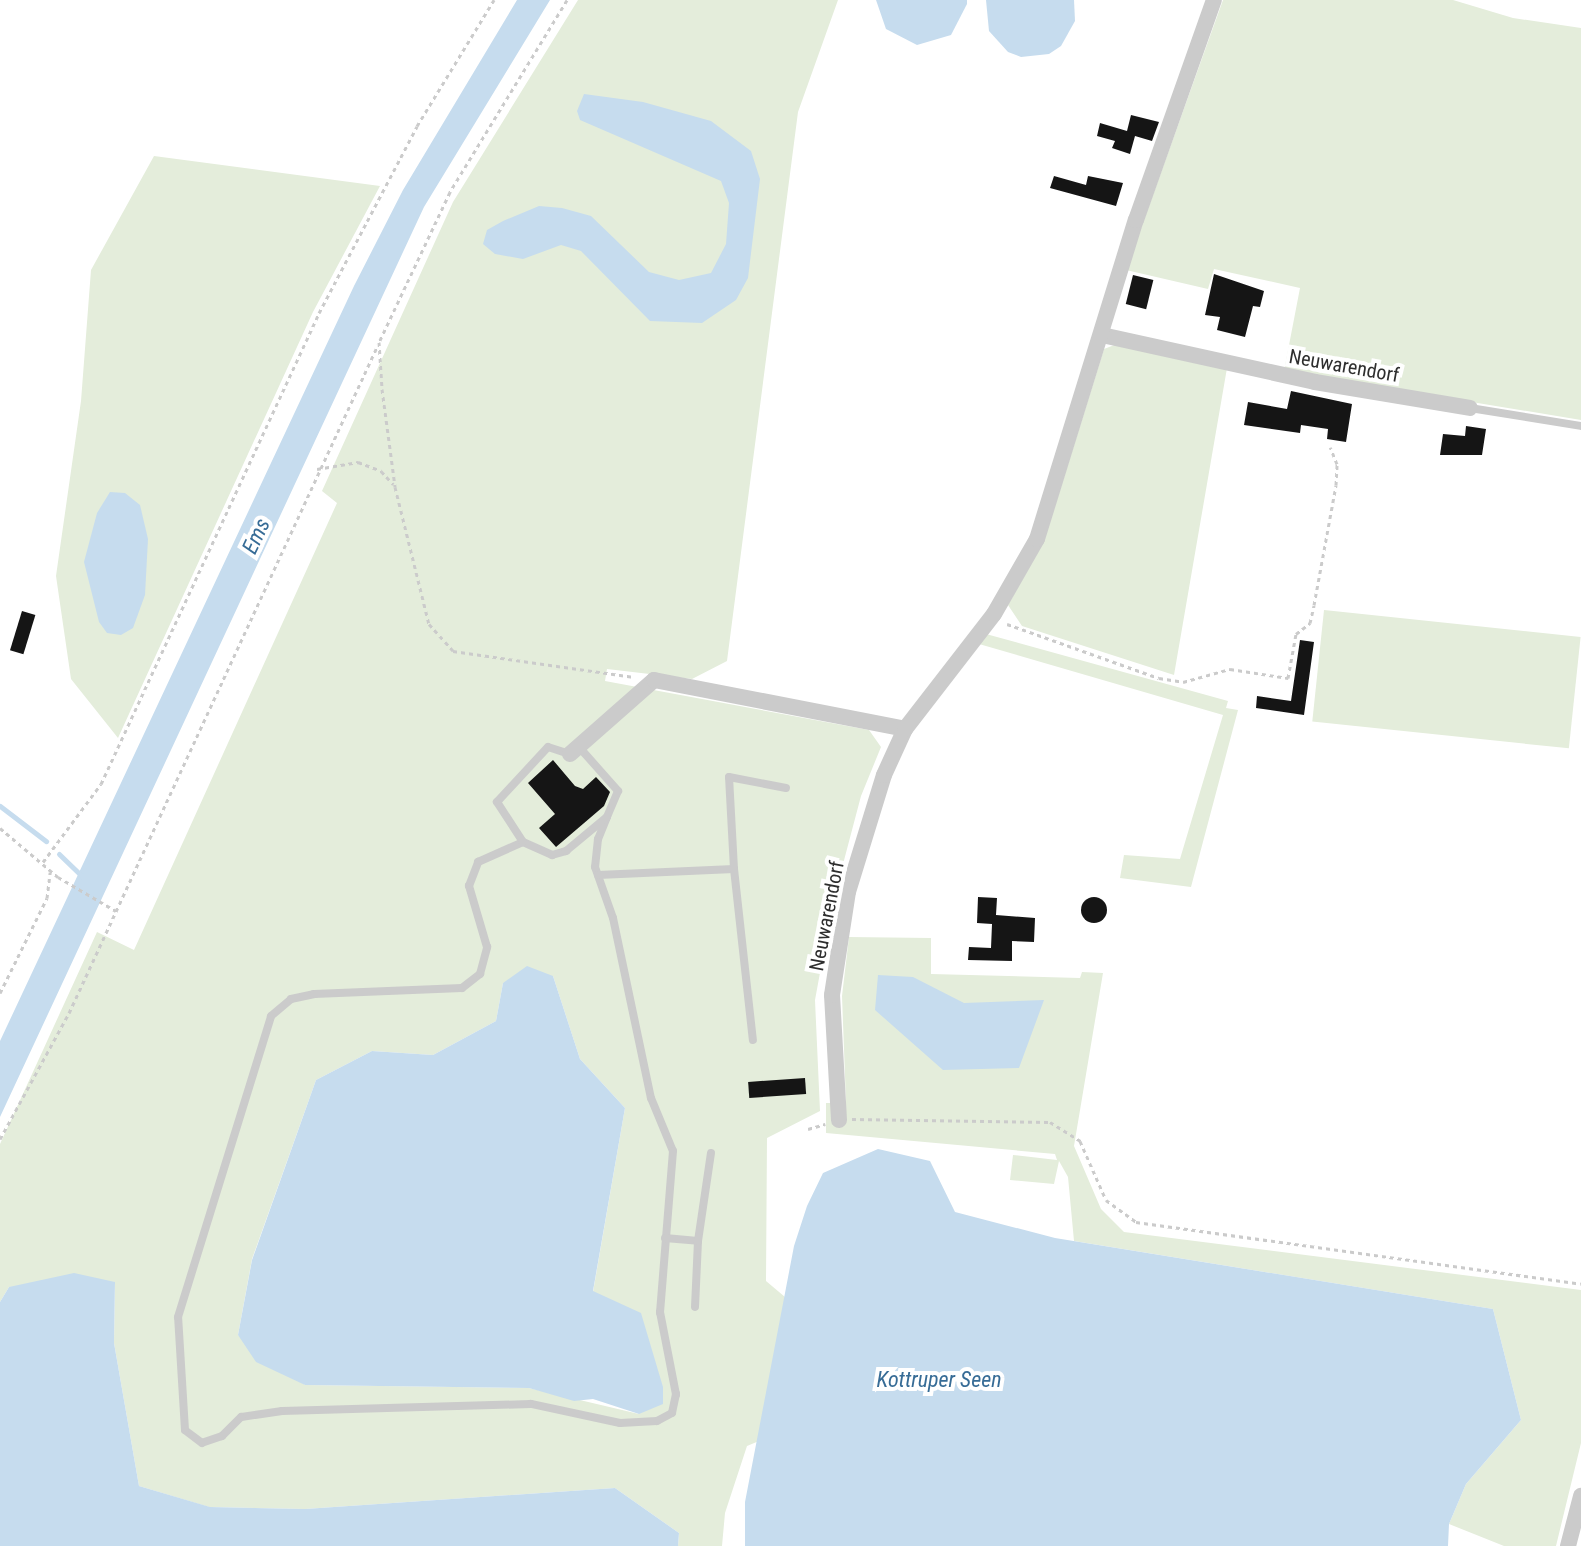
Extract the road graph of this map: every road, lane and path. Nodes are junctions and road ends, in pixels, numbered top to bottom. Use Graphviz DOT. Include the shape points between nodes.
graph roads {
  1 [pos="494,0"];
  2 [pos="567,0"];
  3 [pos="1214,0"];
  4 [pos="1102,335"];
  5 [pos="379,342"];
  6 [pos="1470,408"];
  7 [pos="1581,426"];
  8 [pos="1330,447"];
  9 [pos="317,469"];
  10 [pos="395,487"];
  11 [pos="994,614"];
  12 [pos="654,680"];
  13 [pos="905,729"];
  14 [pos="574,750"];
  15 [pos="786,788"];
  16 [pos="607,817"];
  17 [pos="0,828"];
  18 [pos="523,842"];
  19 [pos="43,862"];
  20 [pos="734,869"];
  21 [pos="50,871"];
  22 [pos="598,875"];
  23 [pos="114,910"];
  24 [pos="0,993"];
  25 [pos="753,1040"];
  26 [pos="839,1120"];
  27 [pos="0,1139"];
  28 [pos="711,1153"];
  29 [pos="665,1238"];
  30 [pos="698,1241"];
  31 [pos="1581,1284"];
  32 [pos="695,1307"];
  33 [pos="1581,1496"];
  34 [pos="1568,1546"];
  1 -- 19 [label="path" via="417,126 319,313 101,784"];
  2 -- 5 [label="path" via="450,192"];
  3 -- 4 [label="street, Neuwarendorf"];
  4 -- 6 [label="street, Neuwarendorf" via="1315,382"];
  4 -- 11 [label="street, Neuwarendorf" via="1037,539"];
  5 -- 9 [label="path"];
  5 -- 10 [label="path"];
  6 -- 7 [label="lane, Neuwarendorf"];
  8 -- 11 [label="path" via="1337,464 1336,485 1310,623 1296,634 1288,678 1230,669 1183,682 1159,678 1016,631"];
  9 -- 10 [label="path" via="358,462 381,471"];
  9 -- 23 [label="path"];
  10 -- 12 [label="path" via="429,624 453,651"];
  11 -- 13 [label="street, Neuwarendorf"];
  12 -- 13 [label="street"];
  12 -- 14 [label="street"];
  13 -- 26 [label="street, Neuwarendorf" via="884,775 848,892 832,995"];
  14 -- 16 [label="lane" via="618,791"];
  14 -- 18 [label="lane" via="548,747 497,802"];
  15 -- 20 [label="lane" via="729,777"];
  16 -- 18 [label="lane" via="566,851 552,855"];
  16 -- 22 [label="lane" via="598,839"];
  17 -- 19 [label="path"];
  18 -- 29 [label="lane" via="478,862 469,886 487,947 480,974 462,988 314,994 291,999 271,1016 178,1317 185,1430 202,1443 222,1436 241,1417 439,1405 531,1404 620,1423 657,1421 672,1413 676,1394 660,1312"];
  19 -- 21 [label="path"];
  20 -- 22 [label="lane"];
  20 -- 25 [label="lane"];
  21 -- 23 [label="path"];
  21 -- 24 [label="path" via="47,898"];
  22 -- 29 [label="lane" via="613,918 651,1098 673,1151"];
  23 -- 27 [label="path" via="69,1013"];
  26 -- 31 [label="path" via="1050,1122 1080,1141 1106,1200 1136,1222"];
  28 -- 30 [label="lane"];
  29 -- 30 [label="lane"];
  30 -- 32 [label="lane"];
  33 -- 34 [label="street"];
}
